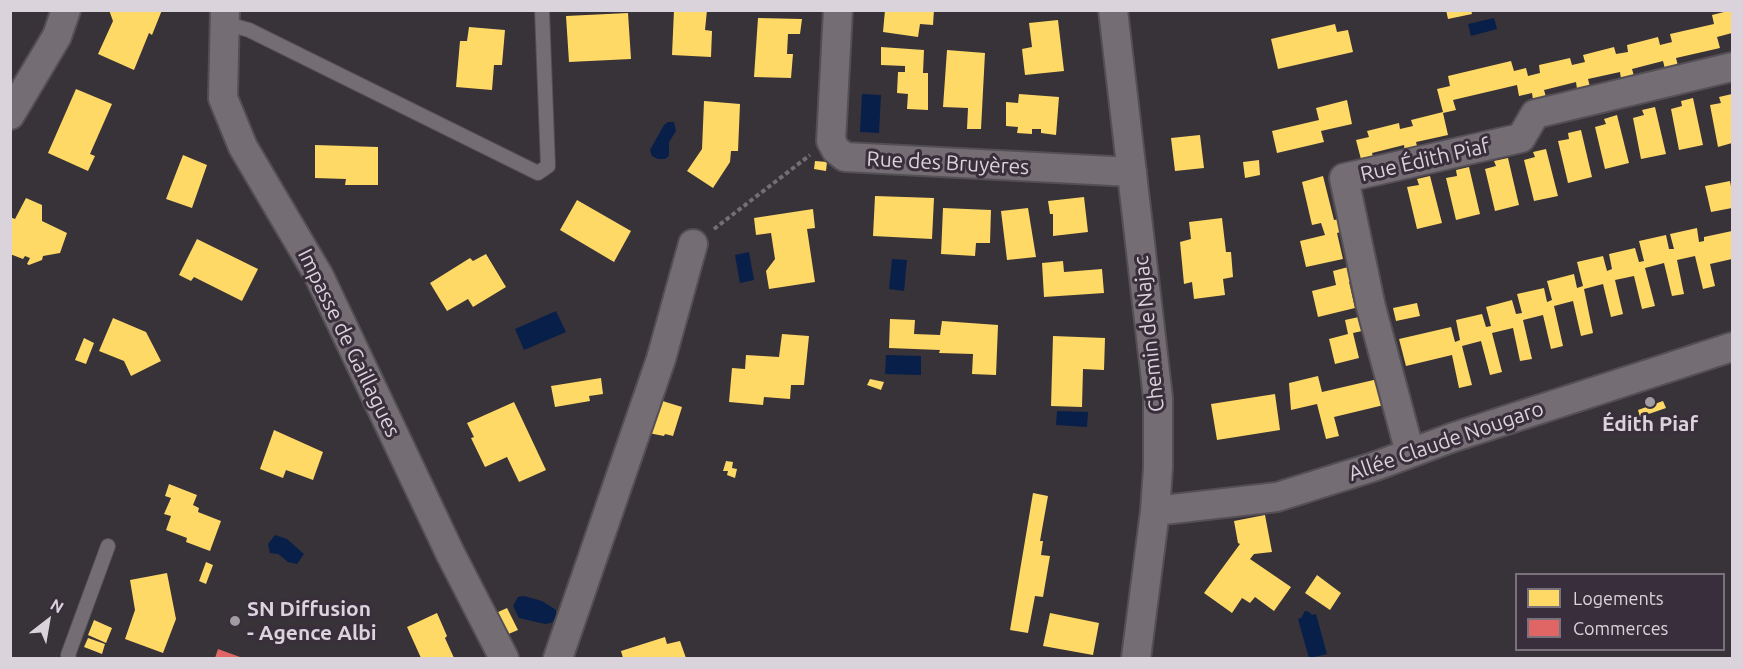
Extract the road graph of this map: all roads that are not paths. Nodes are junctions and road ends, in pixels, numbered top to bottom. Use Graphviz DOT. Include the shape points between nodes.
graph roads {
  1 [pos="66,10"];
  2 [pos="542,10"];
  3 [pos="838,10"];
  4 [pos="1113,10"];
  5 [pos="225,17"];
  6 [pos="1732,67"];
  7 [pos="10,115"];
  8 [pos="1131,172"];
  9 [pos="693,244"];
  10 [pos="1732,347"];
  11 [pos="1410,453"];
  12 [pos="1155,511"];
  13 [pos="108,546"];
  14 [pos="69,658"];
  15 [pos="504,658"];
  16 [pos="558,658"];
  17 [pos="1136,658"];
  1 -- 7 [label="street" via="57,36"];
  2 -- 5 [label="lane, Impasse de Gaillagues" via="548,166 538,172"];
  3 -- 8 [label="street, Rue des Bruyères" via="831,141 845,158"];
  4 -- 8 [label="street, Chemin de Najac"];
  5 -- 15 [label="street, Impasse de Gaillagues" via="224,98 243,147 319,276"];
  6 -- 11 [label="street, Rue Édith Piaf" via="1535,114 1521,138 1344,178 1371,307"];
  8 -- 12 [label="street, Chemin de Najac" via="1158,398"];
  9 -- 16 [label="street" via="661,358"];
  10 -- 11 [label="street, Allée Claude Nougaro"];
  11 -- 12 [label="street, Allée Claude Nougaro" via="1278,497"];
  12 -- 17 [label="street, Chemin de Najac"];
  13 -- 14 [label="lane"];
}
